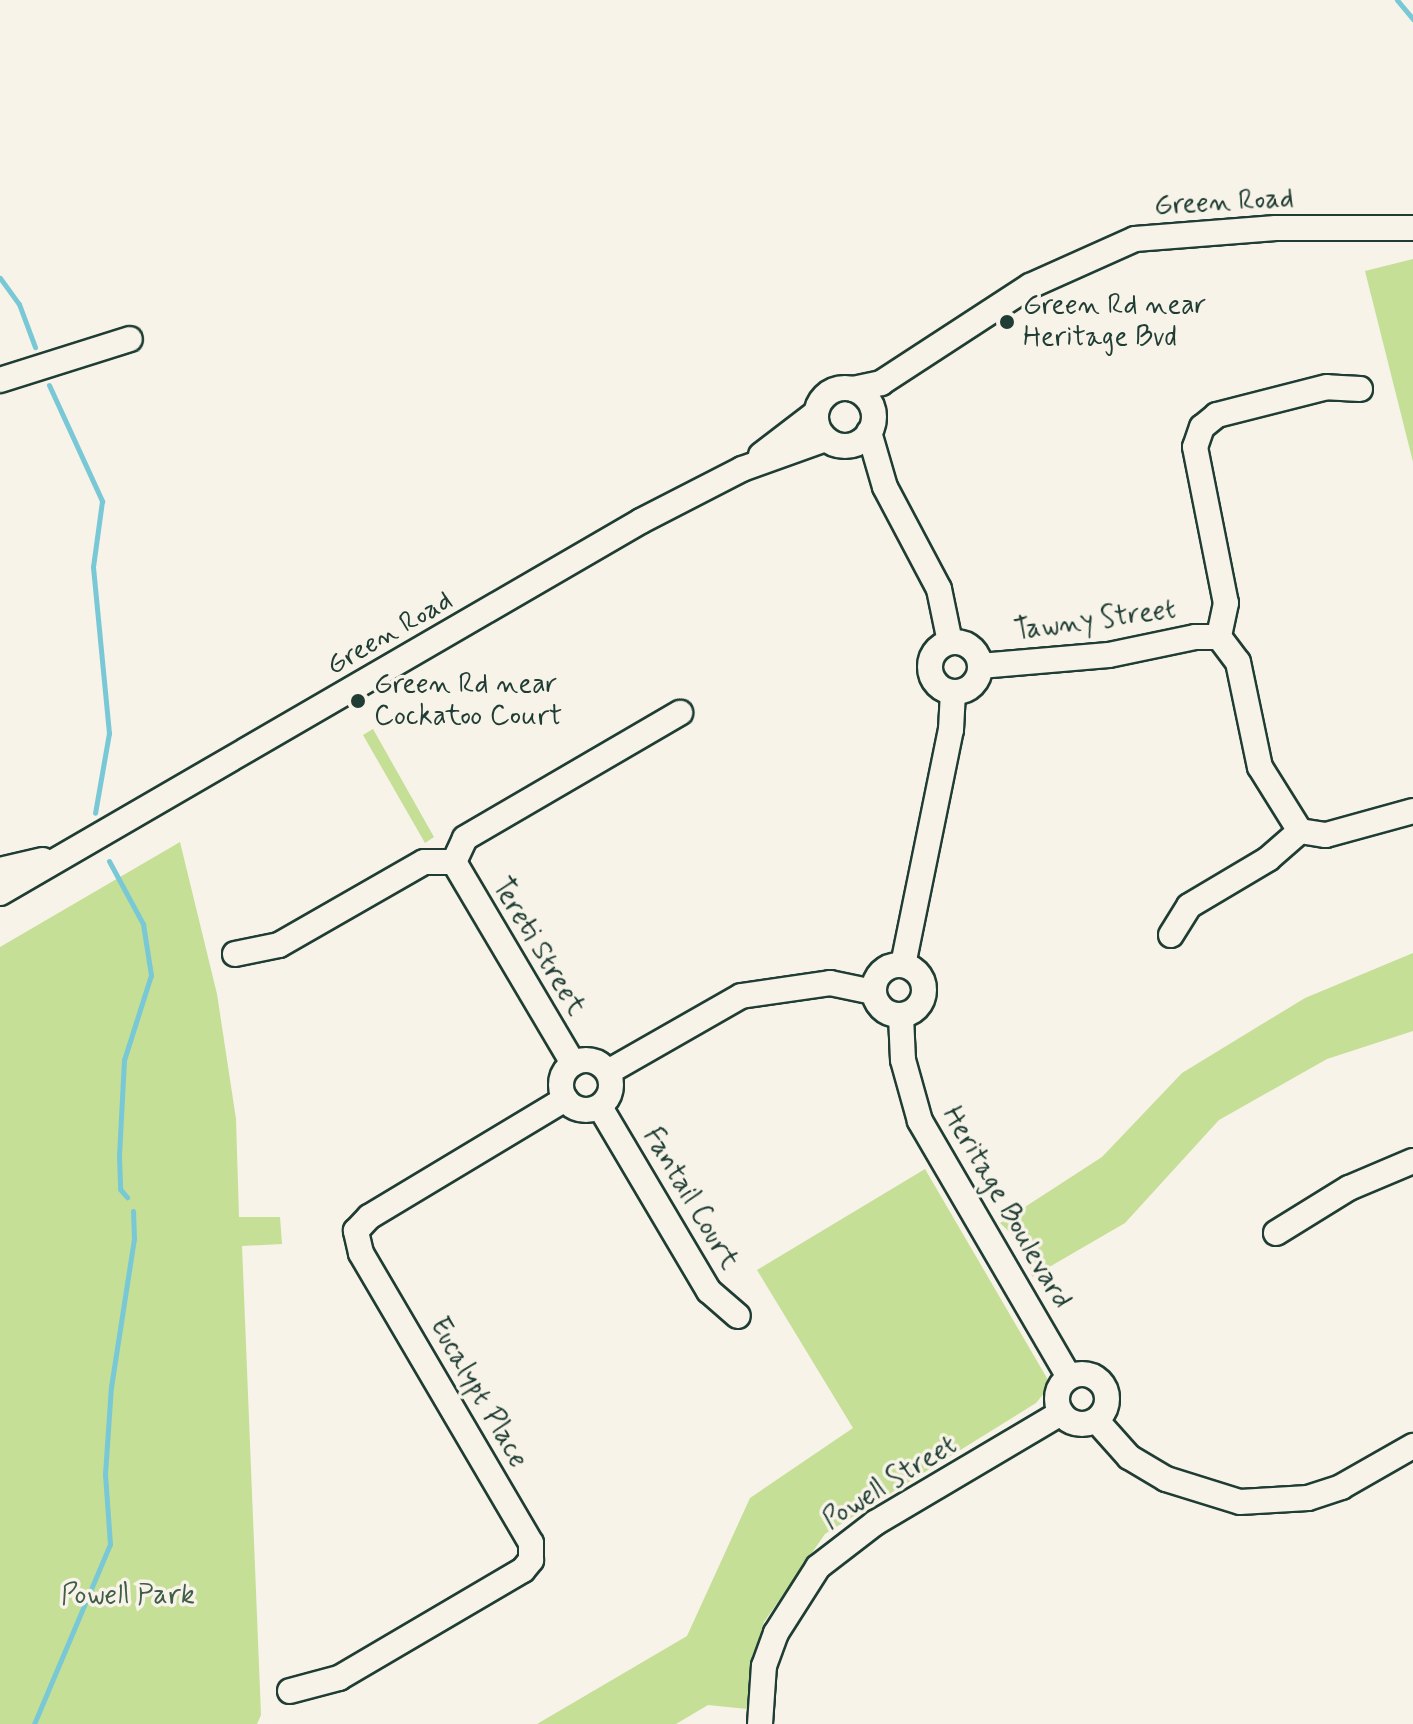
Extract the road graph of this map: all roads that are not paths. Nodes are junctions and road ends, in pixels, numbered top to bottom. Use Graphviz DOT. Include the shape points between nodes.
graph roads {
  1 [pos="1413,228"];
  2 [pos="130,339"];
  3 [pos="924,353"];
  4 [pos="0,380"];
  5 [pos="853,389"];
  6 [pos="1360,389"];
  7 [pos="816,413"];
  8 [pos="872,424"];
  9 [pos="834,442"];
  10 [pos="742,469"];
  11 [pos="885,487"];
  12 [pos="1219,637"];
  13 [pos="950,642"];
  14 [pos="980,666"];
  15 [pos="953,692"];
  16 [pos="680,713"];
  17 [pos="1413,811"];
  18 [pos="1300,831"];
  19 [pos="68,853"];
  20 [pos="454,862"];
  21 [pos="0,870"];
  22 [pos="0,893"];
  23 [pos="1171,935"];
  24 [pos="235,954"];
  25 [pos="903,965"];
  26 [pos="873,992"];
  27 [pos="901,1016"];
  28 [pos="573,1063"];
  29 [pos="608,1072"];
  30 [pos="565,1099"];
  31 [pos="600,1107"];
  32 [pos="1413,1161"];
  33 [pos="1276,1233"];
  34 [pos="738,1316"];
  35 [pos="1069,1377"];
  36 [pos="1061,1413"];
  37 [pos="1096,1420"];
  38 [pos="1413,1446"];
  39 [pos="290,1691"];
  40 [pos="760,1724"];
  1 -- 3 [label="street, Green Road" via="1276,228 1135,239 1030,286"];
  2 -- 4 [label="street"];
  3 -- 5 [label="street, Green Road" via="881,383"];
  3 -- 8 [label="street, Green Road"];
  5 -- 7 [label="street" via="825,395"];
  5 -- 8 [label="street" via="868,399"];
  6 -- 12 [label="street" via="1327,387 1217,415 1202,427 1195,447 1226,603"];
  7 -- 9 [label="street"];
  7 -- 10 [label="street, Green Road"];
  8 -- 9 [label="street" via="858,443"];
  8 -- 11 [label="street"];
  9 -- 10 [label="street, Green Road"];
  9 -- 11 [label="street"];
  10 -- 19 [label="street, Green Road" via="641,521"];
  11 -- 13 [label="street" via="927,559"];
  12 -- 14 [label="street, Tawny Street" via="1109,655"];
  12 -- 18 [label="street" via="1238,662 1260,767"];
  13 -- 14 [label="street" via="974,650"];
  13 -- 15 [label="street" via="935,651 929,666 933,681"];
  14 -- 15 [label="street" via="975,682"];
  15 -- 25 [label="street" via="951,730"];
  16 -- 20 [label="street" via="465,838"];
  17 -- 18 [label="street" via="1326,835"];
  18 -- 23 [label="street" via="1268,859 1189,906"];
  19 -- 21 [label="street, Green Road"];
  19 -- 22 [label="street, Green Road"];
  20 -- 24 [label="street" via="424,862 279,945"];
  20 -- 28 [label="street, Tereti Street"];
  25 -- 26 [label="street" via="883,970"];
  25 -- 27 [label="street" via="921,978 924,995 915,1010"];
  26 -- 27 [label="street" via="885,1012"];
  26 -- 29 [label="street" via="830,983 741,996"];
  27 -- 35 [label="street, Heritage Boulevard" via="903,1060 920,1121"];
  28 -- 29 [label="street" via="590,1060"];
  28 -- 30 [label="street" via="561,1084"];
  29 -- 31 [label="street" via="610,1093"];
  30 -- 31 [label="street" via="577,1109"];
  30 -- 39 [label="street, Eucalypt Place" via="369,1217 356,1231 361,1253 531,1543 531,1560 523,1570 339,1678"];
  31 -- 34 [label="street, Fantail Court" via="709,1291"];
  32 -- 33 [label="street" via="1349,1188"];
  35 -- 36 [label="street" via="1059,1389"];
  35 -- 37 [label="street" via="1094,1376 1106,1389 1107,1406"];
  36 -- 37 [label="street" via="1073,1422"];
  36 -- 40 [label="street, Powell Street" via="875,1523 818,1567 776,1633 764,1666"];
  37 -- 38 [label="street" via="1129,1457 1166,1479 1240,1502 1308,1498 1341,1487"];
}
